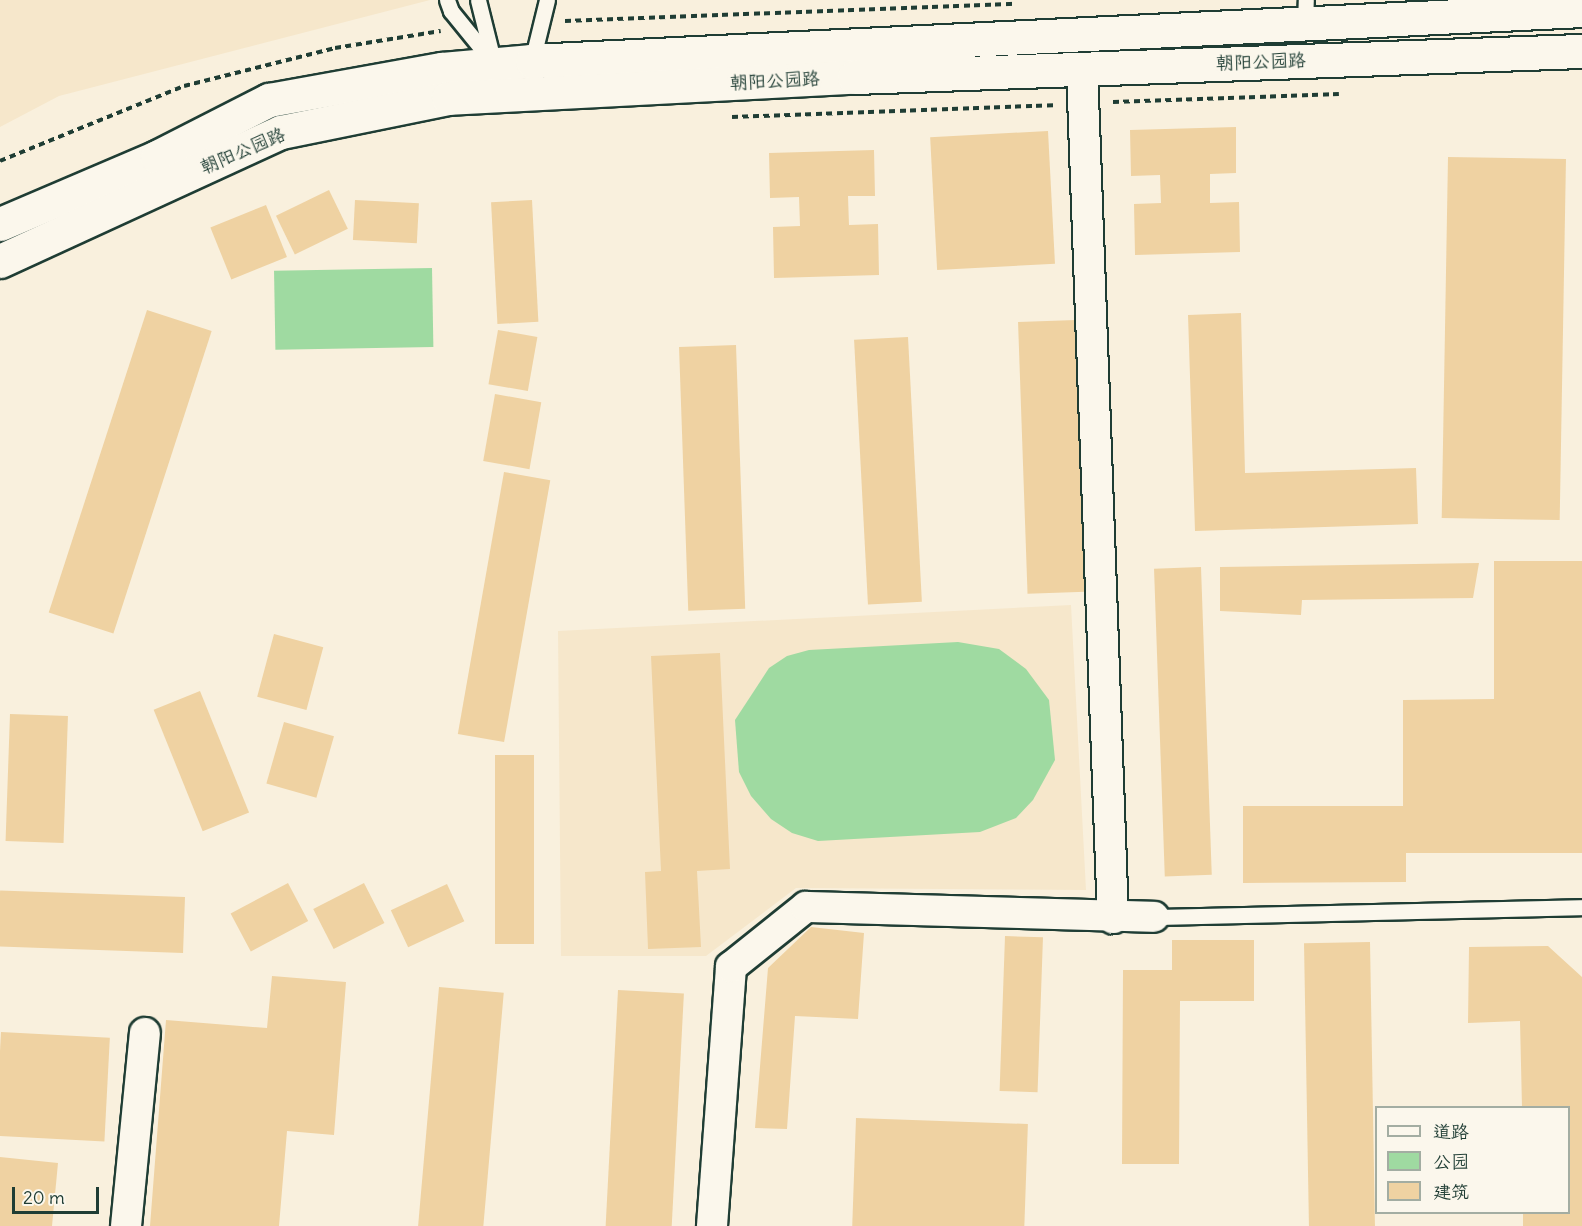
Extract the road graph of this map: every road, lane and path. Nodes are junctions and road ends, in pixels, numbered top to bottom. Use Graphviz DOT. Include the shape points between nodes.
graph roads {
  1 [pos="447,0"];
  2 [pos="478,0"];
  3 [pos="547,0"];
  4 [pos="1582,10"];
  5 [pos="1306,11"];
  6 [pos="1582,51"];
  7 [pos="532,61"];
  8 [pos="494,64"];
  9 [pos="1082,69"];
  10 [pos="1346,93"];
  11 [pos="1086,103"];
  12 [pos="730,117"];
  13 [pos="0,224"];
  14 [pos="0,261"];
  15 [pos="1582,908"];
  16 [pos="1154,917"];
  17 [pos="1113,918"];
  18 [pos="145,1034"];
  19 [pos="126,1226"];
  20 [pos="712,1226"];
  1 -- 8 [label="lane" via="451,11"];
  2 -- 8 [label="lane"];
  3 -- 7 [label="lane"];
  4 -- 5 [label="main road, 朝阳公园路"];
  5 -- 7 [label="main road, 朝阳公园路"];
  6 -- 9 [label="main road, 朝阳公园路"];
  7 -- 8 [label="main road, 朝阳公园路"];
  8 -- 13 [label="main road, 朝阳公园路" via="442,69 269,100 157,157"];
  9 -- 11 [label="street"];
  9 -- 14 [label="main road, 朝阳公园路" via="448,98 281,132"];
  10 -- 11 [label="path, 朝阳公园路"];
  11 -- 12 [label="path, 朝阳公园路"];
  11 -- 17 [label="street"];
  15 -- 16 [label="lane"];
  16 -- 17 [label="street"];
  17 -- 20 [label="street" via="806,907 731,967"];
  18 -- 19 [label="street"];
}
